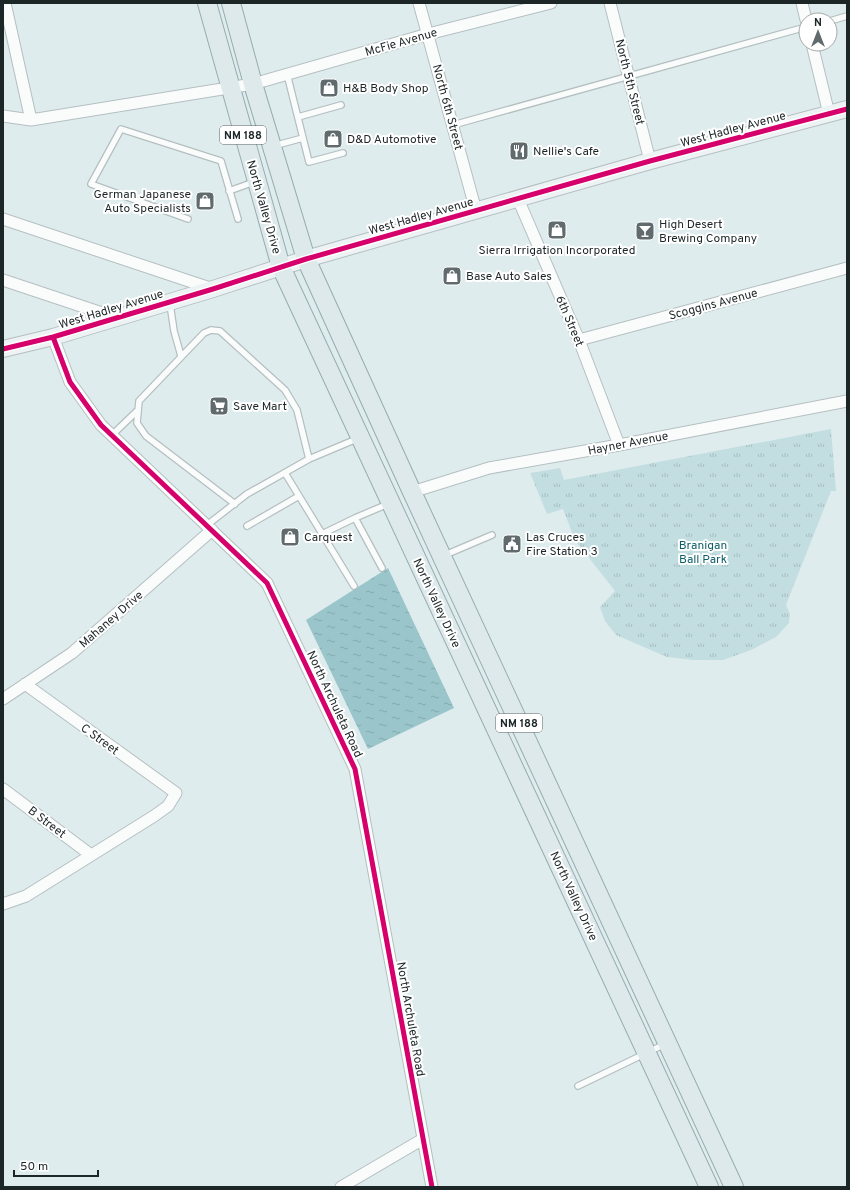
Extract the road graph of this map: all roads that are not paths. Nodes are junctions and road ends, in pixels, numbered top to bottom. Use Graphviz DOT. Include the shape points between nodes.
graph roads {
  1 [pos="5,3"];
  2 [pos="206,3"];
  3 [pos="231,3"];
  4 [pos="419,3"];
  5 [pos="551,3"];
  6 [pos="610,3"];
  7 [pos="798,29"];
  8 [pos="428,34"];
  9 [pos="814,52"];
  10 [pos="287,74"];
  11 [pos="629,77"];
  12 [pos="253,84"];
  13 [pos="230,89"];
  14 [pos="342,105"];
  15 [pos="847,109"];
  16 [pos="829,114"];
  17 [pos="3,116"];
  18 [pos="298,117"];
  19 [pos="31,120"];
  20 [pos="453,125"];
  21 [pos="303,138"];
  22 [pos="272,147"];
  23 [pos="343,153"];
  24 [pos="650,161"];
  25 [pos="257,182"];
  26 [pos="229,191"];
  27 [pos="518,199"];
  28 [pos="476,211"];
  29 [pos="3,219"];
  30 [pos="188,219"];
  31 [pos="238,219"];
  32 [pos="306,259"];
  33 [pos="281,268"];
  34 [pos="847,268"];
  35 [pos="3,280"];
  36 [pos="213,289"];
  37 [pos="170,302"];
  38 [pos="117,318"];
  39 [pos="53,337"];
  40 [pos="579,340"];
  41 [pos="3,349"];
  42 [pos="181,356"];
  43 [pos="847,401"];
  44 [pos="137,411"];
  45 [pos="112,435"];
  46 [pos="360,437"];
  47 [pos="619,445"];
  48 [pos="309,459"];
  49 [pos="285,473"];
  50 [pos="412,492"];
  51 [pos="299,496"];
  52 [pos="391,503"];
  53 [pos="235,504"];
  54 [pos="355,518"];
  55 [pos="247,526"];
  56 [pos="210,528"];
  57 [pos="322,534"];
  58 [pos="492,536"];
  59 [pos="442,557"];
  60 [pos="382,568"];
  61 [pos="354,586"];
  62 [pos="25,684"];
  63 [pos="3,699"];
  64 [pos="3,789"];
  65 [pos="91,854"];
  66 [pos="3,904"];
  67 [pos="667,1043"];
  68 [pos="646,1054"];
  69 [pos="578,1086"];
  70 [pos="423,1139"];
  71 [pos="341,1187"];
  72 [pos="432,1187"];
  73 [pos="709,1187"];
  74 [pos="734,1187"];
  1 -- 19 [label="street"];
  2 -- 13 [label="main road, North Valley Drive / NM 188"];
  3 -- 12 [label="main road, North Valley Drive / NM 188"];
  4 -- 8 [label="street, North 6th Street"];
  5 -- 8 [label="street, McFie Avenue"];
  6 -- 11 [label="street, North 5th Street"];
  7 -- 11 [label="lane"];
  8 -- 10 [label="street, McFie Avenue"];
  8 -- 20 [label="street, North 6th Street"];
  9 -- 16 [label="street"];
  10 -- 12 [label="street, McFie Avenue"];
  10 -- 18 [label="lane"];
  11 -- 20 [label="lane"];
  11 -- 24 [label="street, North 5th Street"];
  12 -- 13 [label="street, McFie Avenue"];
  12 -- 22 [label="main road, North Valley Drive / NM 188"];
  13 -- 19 [label="street, McFie Avenue"];
  13 -- 25 [label="main road, North Valley Drive / NM 188"];
  14 -- 18 [label="lane"];
  15 -- 16 [label="street, West Hadley Avenue"];
  16 -- 24 [label="street, West Hadley Avenue"];
  17 -- 19 [label="street, McFie Avenue"];
  18 -- 21 [label="lane"];
  20 -- 28 [label="street, North 6th Street"];
  21 -- 22 [label="lane"];
  21 -- 23 [label="lane" via="309,162"];
  22 -- 32 [label="main road, North Valley Drive / NM 188"];
  24 -- 27 [label="street, West Hadley Avenue"];
  25 -- 26 [label="lane"];
  25 -- 33 [label="main road, North Valley Drive / NM 188"];
  26 -- 30 [label="lane" via="221,161 120,129 91,184"];
  26 -- 31 [label="lane"];
  27 -- 28 [label="street, West Hadley Avenue"];
  27 -- 40 [label="street, 6th Street"];
  28 -- 32 [label="street, West Hadley Avenue"];
  29 -- 36 [label="street"];
  32 -- 33 [label="street, West Hadley Avenue"];
  32 -- 50 [label="main road, North Valley Drive / NM 188"];
  33 -- 36 [label="street, West Hadley Avenue"];
  33 -- 46 [label="main road, North Valley Drive / NM 188"];
  34 -- 40 [label="street, Scoggins Avenue"];
  35 -- 38 [label="street"];
  36 -- 37 [label="street, West Hadley Avenue"];
  37 -- 38 [label="street, West Hadley Avenue"];
  37 -- 42 [label="lane"];
  38 -- 39 [label="street, West Hadley Avenue"];
  39 -- 41 [label="street, West Hadley Avenue"];
  39 -- 45 [label="street, North Archuleta Road" via="70,382 101,425"];
  40 -- 47 [label="street, 6th Street"];
  42 -- 44 [label="lane" via="138,401"];
  42 -- 48 [label="lane" via="204,333 211,330 220,331 285,390 297,410"];
  43 -- 47 [label="street, Hayner Avenue"];
  44 -- 45 [label="lane"];
  44 -- 53 [label="lane" via="137,422 146,436"];
  45 -- 56 [label="street, North Archuleta Road"];
  46 -- 48 [label="lane"];
  46 -- 52 [label="main road, North Valley Drive / NM 188"];
  47 -- 50 [label="street, Hayner Avenue" via="489,468"];
  48 -- 49 [label="lane"];
  49 -- 51 [label="lane"];
  49 -- 53 [label="lane" via="247,494"];
  50 -- 59 [label="main road, North Valley Drive / NM 188"];
  51 -- 55 [label="lane"];
  51 -- 57 [label="lane"];
  52 -- 54 [label="lane"];
  52 -- 68 [label="main road, North Valley Drive / NM 188"];
  53 -- 56 [label="lane"];
  54 -- 57 [label="lane"];
  54 -- 60 [label="lane"];
  56 -- 62 [label="street, Mahaney Drive" via="72,653"];
  56 -- 70 [label="street, North Archuleta Road" via="267,583 355,769"];
  57 -- 61 [label="lane"];
  58 -- 59 [label="lane"];
  59 -- 67 [label="main road, North Valley Drive / NM 188"];
  62 -- 63 [label="street, Mahaney Drive"];
  62 -- 65 [label="street, C Street" via="176,794 168,806 154,816"];
  64 -- 65 [label="street, B Street"];
  65 -- 66 [label="street" via="26,896"];
  67 -- 68 [label="lane"];
  67 -- 74 [label="main road, North Valley Drive / NM 188"];
  68 -- 69 [label="lane"];
  68 -- 73 [label="main road, North Valley Drive / NM 188"];
  70 -- 71 [label="street"];
  70 -- 72 [label="street, North Archuleta Road"];
}
